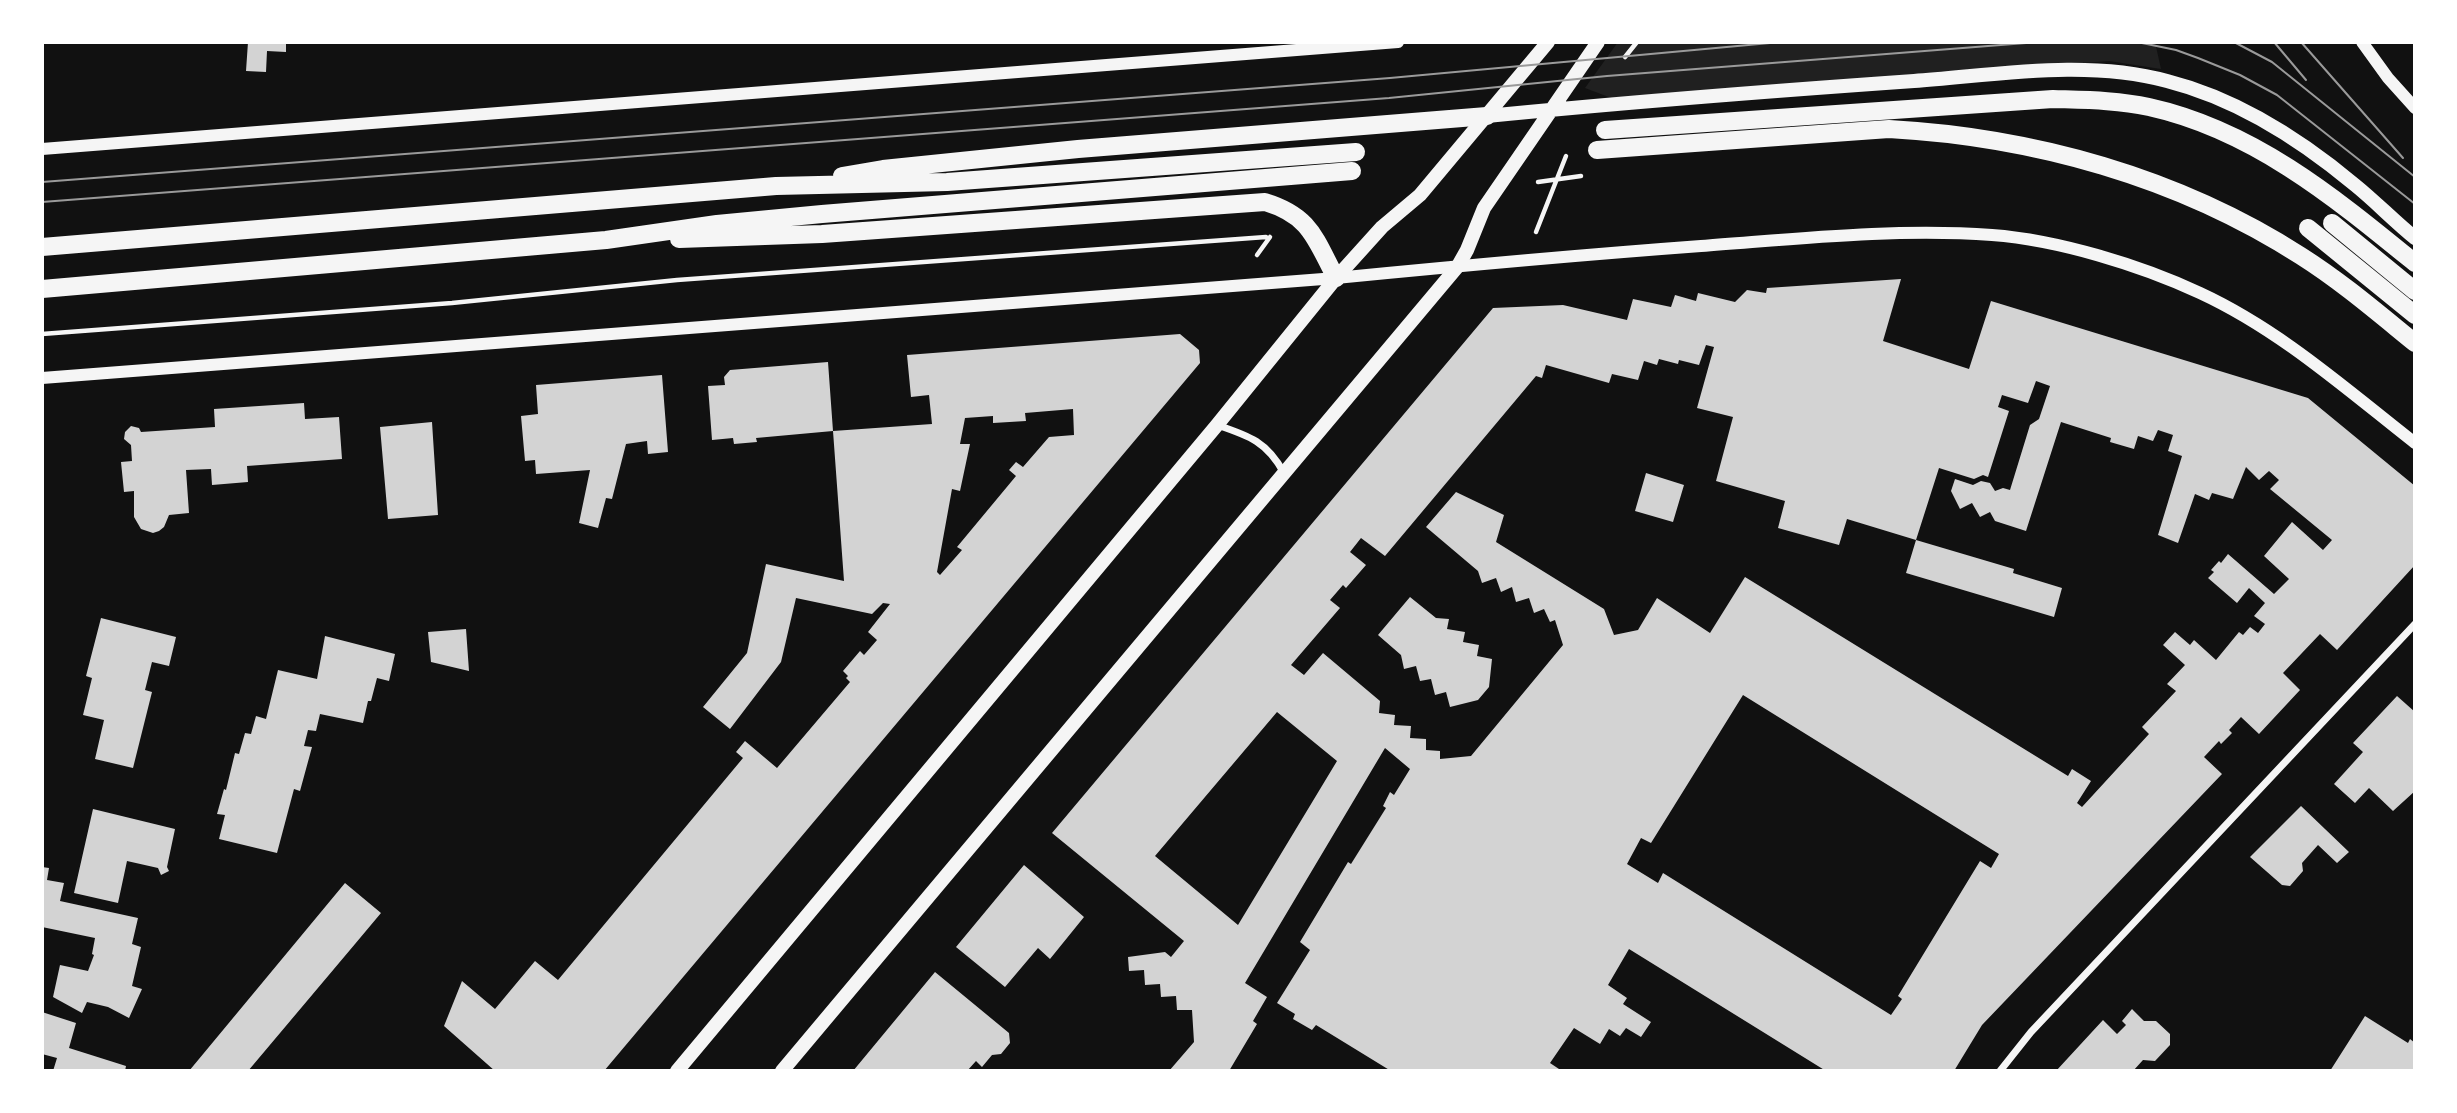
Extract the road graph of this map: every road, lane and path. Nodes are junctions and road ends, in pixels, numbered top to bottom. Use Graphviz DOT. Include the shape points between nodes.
graph roads {
  1 [pos="1398,42"];
  2 [pos="1548,42"];
  3 [pos="2362,42"];
  4 [pos="1596,43"];
  5 [pos="2415,108"];
  6 [pos="1550,110"];
  7 [pos="1487,116"];
  8 [pos="1605,130"];
  9 [pos="42,149"];
  10 [pos="1597,150"];
  11 [pos="1356,152"];
  12 [pos="1352,171"];
  13 [pos="776,187"];
  14 [pos="2332,223"];
  15 [pos="2308,228"];
  16 [pos="2415,238"];
  17 [pos="606,240"];
  18 [pos="42,247"];
  19 [pos="2415,263"];
  20 [pos="1458,266"];
  21 [pos="1336,278"];
  22 [pos="42,289"];
  23 [pos="2415,291"];
  24 [pos="2415,315"];
  25 [pos="2415,344"];
  26 [pos="42,378"];
  27 [pos="1217,425"];
  28 [pos="2415,443"];
  29 [pos="1284,474"];
  30 [pos="2415,624"];
  31 [pos="677,1071"];
  32 [pos="782,1071"];
  33 [pos="2000,1071"];
  1 -- 9 [label="street"];
  2 -- 7 [label="main road"];
  3 -- 5 [label="street"];
  4 -- 6 [label="main road"];
  6 -- 7 [label="main road"];
  6 -- 16 [label="main road" via="2062,70 2142,75 2206,94 2283,131"];
  6 -- 20 [label="main road" via="1483,208"];
  7 -- 13 [label="main road" via="940,163"];
  7 -- 21 [label="main road" via="1420,195"];
  8 -- 19 [label="main road" via="2053,99 2123,103 2197,120 2260,149 2325,191"];
  10 -- 25 [label="main road" via="1888,129 1936,132 2042,150 2112,168 2253,227 2321,269"];
  11 -- 13 [label="main road" via="947,181"];
  12 -- 17 [label="main road" via="822,214"];
  13 -- 18 [label="main road"];
  14 -- 23 [label="main road"];
  15 -- 24 [label="main road"];
  17 -- 21 [label="main road" via="800,236 1265,202 1282,207 1308,225"];
  17 -- 22 [label="main road"];
  20 -- 21 [label="street"];
  20 -- 28 [label="street" via="1879,233 1942,232 2033,241 2148,271 2246,315"];
  20 -- 29 [label="main road"];
  21 -- 26 [label="street"];
  21 -- 27 [label="main road"];
  27 -- 29 [label="street" via="1262,444"];
  27 -- 31 [label="main road"];
  29 -- 32 [label="main road"];
  30 -- 33 [label="street" via="2031,1032"];
}
